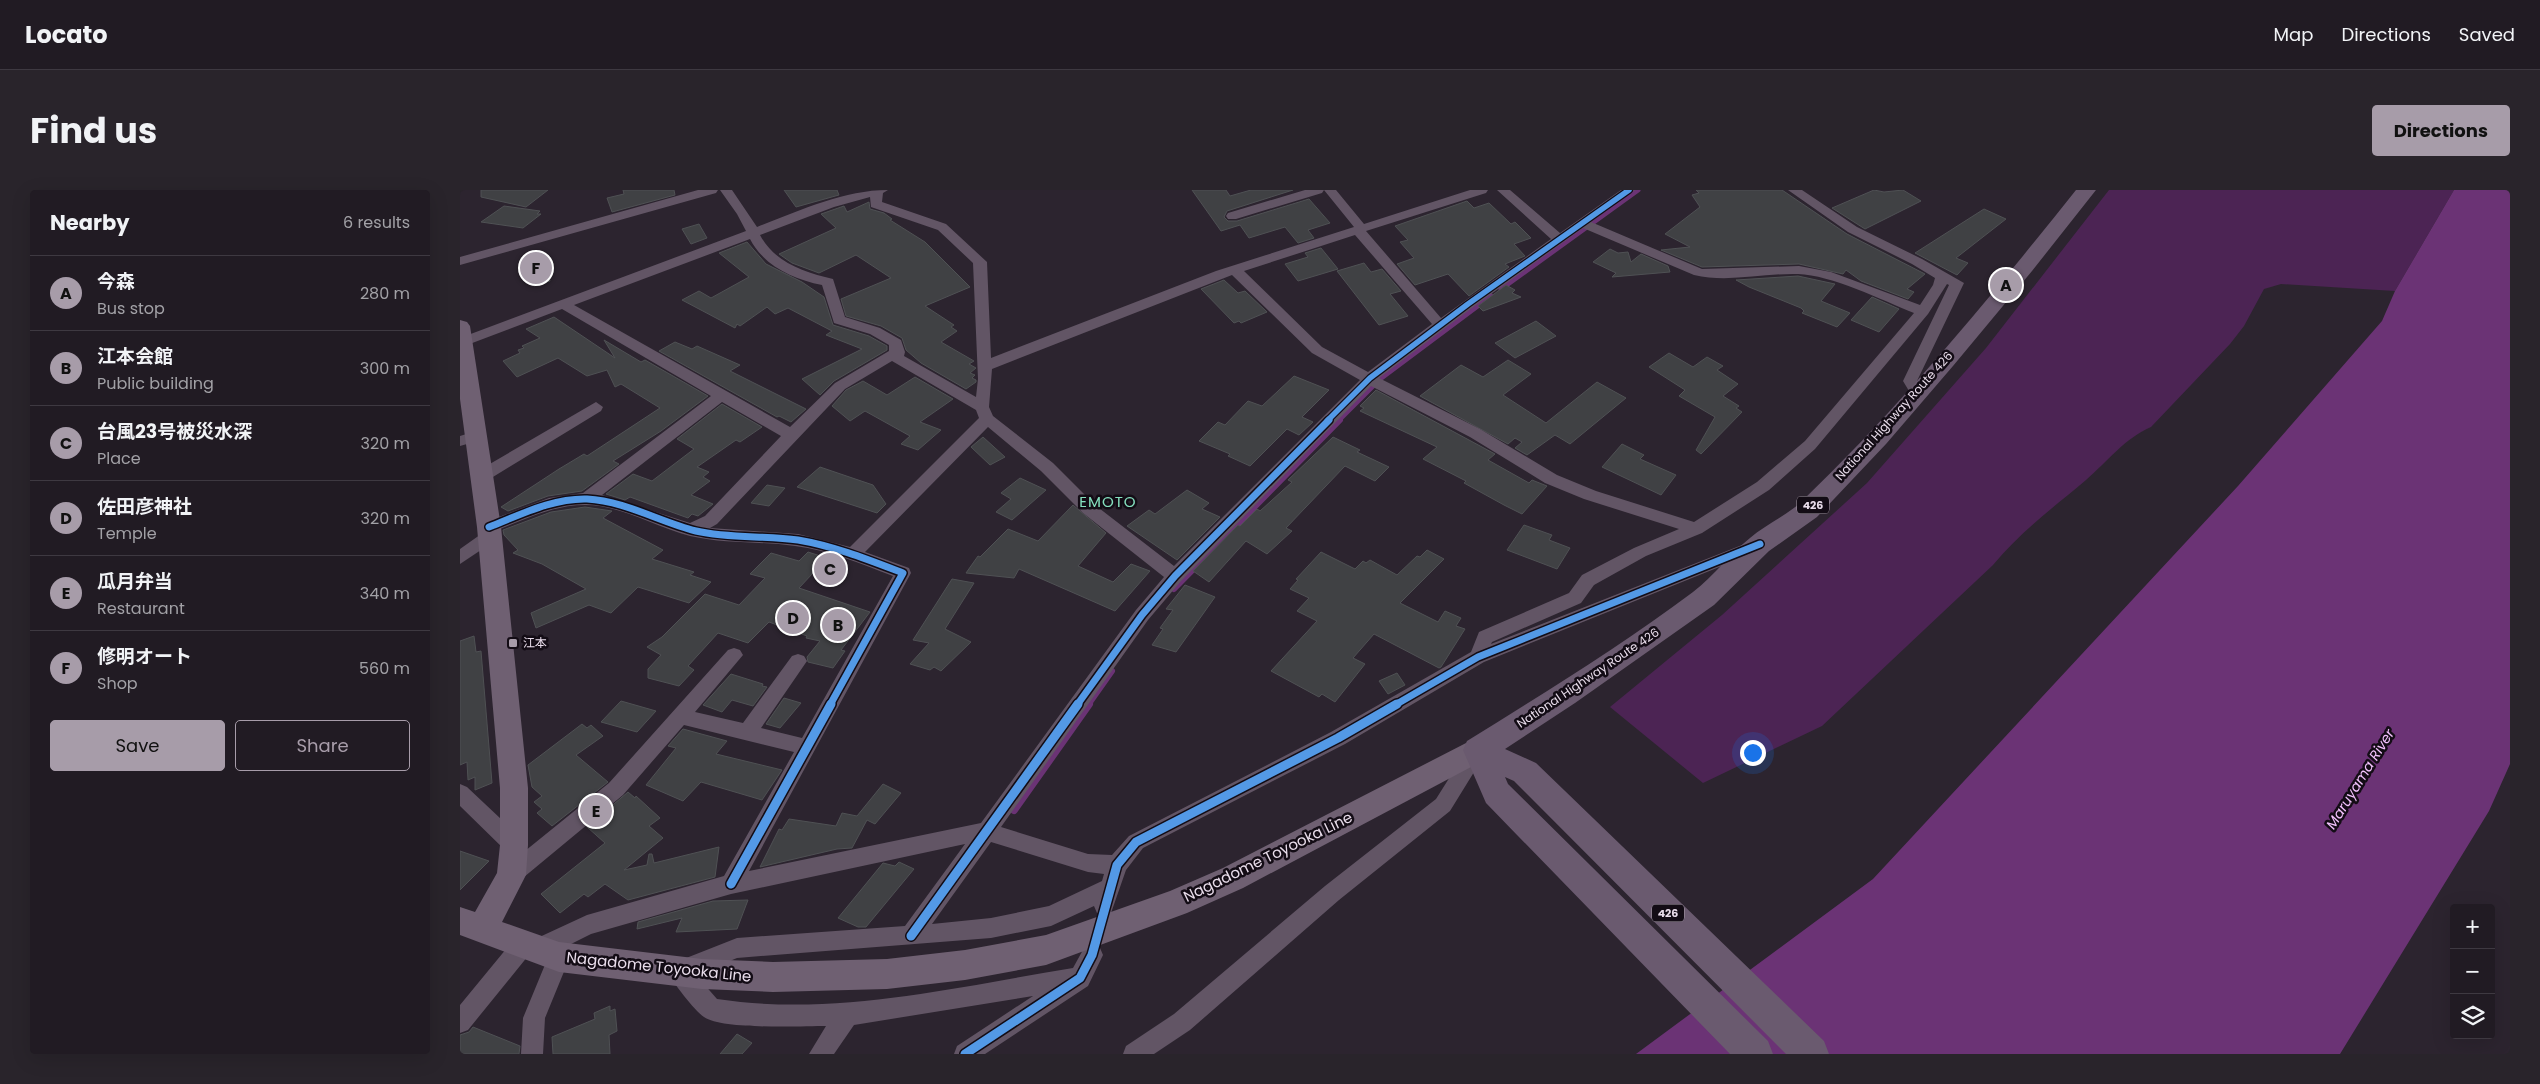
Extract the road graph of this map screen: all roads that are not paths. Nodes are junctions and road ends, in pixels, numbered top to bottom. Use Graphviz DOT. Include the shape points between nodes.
graph roads {
  1 [pos="712,190"];
  2 [pos="726,190"];
  3 [pos="1318,190"];
  4 [pos="1330,190"];
  5 [pos="1482,190"];
  6 [pos="1503,190"];
  7 [pos="1629,190"];
  8 [pos="1794,190"];
  9 [pos="2086,190"];
  10 [pos="879,191"];
  11 [pos="1232,216"];
  12 [pos="1582,223"];
  13 [pos="1359,229"];
  14 [pos="754,233"];
  15 [pos="1559,239"];
  16 [pos="460,261"];
  17 [pos="1235,270"];
  18 [pos="1942,277"];
  19 [pos="562,304"];
  20 [pos="1923,311"];
  21 [pos="1440,325"];
  22 [pos="461,334"];
  23 [pos="898,352"];
  24 [pos="985,366"];
  25 [pos="1370,378"];
  26 [pos="465,390"];
  27 [pos="1917,392"];
  28 [pos="720,396"];
  29 [pos="596,407"];
  30 [pos="984,413"];
  31 [pos="791,435"];
  32 [pos="468,439"];
  33 [pos="482,476"];
  34 [pos="587,500"];
  35 [pos="691,530"];
  36 [pos="1696,530"];
  37 [pos="490,532"];
  38 [pos="1760,544"];
  39 [pos="853,554"];
  40 [pos="460,558"];
  41 [pos="1175,576"];
  42 [pos="734,655"];
  43 [pos="1478,657"];
  44 [pos="798,661"];
  45 [pos="680,716"];
  46 [pos="747,732"];
  47 [pos="807,746"];
  48 [pos="1478,750"];
  49 [pos="460,794"];
  50 [pos="986,831"];
  51 [pos="514,845"];
  52 [pos="1117,865"];
  53 [pos="511,875"];
  54 [pos="731,884"];
  55 [pos="471,925"];
  56 [pos="911,936"];
  57 [pos="539,951"];
  58 [pos="1092,955"];
  59 [pos="679,972"];
  60 [pos="1080,978"];
  61 [pos="848,1015"];
  62 [pos="460,1022"];
  63 [pos="532,1054"];
  64 [pos="820,1054"];
  65 [pos="965,1054"];
  66 [pos="1134,1054"];
  67 [pos="1755,1054"];
  68 [pos="1811,1054"];
  1 -- 16 [label="street"];
  2 -- 14 [label="street"];
  3 -- 11 [label="street"];
  4 -- 13 [label="street"];
  5 -- 13 [label="street"];
  6 -- 15 [label="street"];
  7 -- 12 [label="street"];
  8 -- 18 [label="street" via="1833,218 1874,242 1929,267"];
  9 -- 27 [label="highway, National Highway Route 426 / 426"];
  10 -- 14 [label="street" via="830,204"];
  10 -- 24 [label="street" via="876,204 942,227 980,262"];
  12 -- 15 [label="street"];
  12 -- 20 [label="street" via="1699,272 1799,270 1826,275"];
  13 -- 17 [label="street"];
  13 -- 21 [label="street"];
  14 -- 19 [label="street"];
  14 -- 23 [label="street" via="761,248 776,262 806,278 828,282 839,320 875,331 896,343"];
  15 -- 21 [label="street"];
  17 -- 24 [label="street"];
  17 -- 25 [label="street" via="1317,350"];
  18 -- 20 [label="street"];
  18 -- 27 [label="street" via="1957,284 1910,381"];
  19 -- 22 [label="street"];
  19 -- 28 [label="street"];
  20 -- 36 [label="street" via="1810,445 1763,486"];
  21 -- 25 [label="street"];
  22 -- 26 [label="street"];
  23 -- 30 [label="street" via="897,358"];
  23 -- 31 [label="street" via="840,386"];
  24 -- 30 [label="street"];
  25 -- 36 [label="street" via="1551,479"];
  25 -- 41 [label="street"];
  26 -- 32 [label="street"];
  27 -- 38 [label="highway, National Highway Route 426 / 426" via="1878,438 1808,510"];
  28 -- 31 [label="street"];
  28 -- 34 [label="street"];
  29 -- 33 [label="street"];
  30 -- 39 [label="street"];
  30 -- 41 [label="street" via="1047,467 1089,509"];
  31 -- 35 [label="street" via="711,520"];
  32 -- 33 [label="street"];
  33 -- 37 [label="street"];
  34 -- 35 [label="street"];
  34 -- 37 [label="street" via="564,501 537,508"];
  35 -- 39 [label="street" via="797,540"];
  36 -- 43 [label="street" via="1640,552 1588,580 1575,598 1485,637"];
  37 -- 40 [label="street"];
  37 -- 51 [label="street" via="514,788"];
  38 -- 43 [label="street"];
  38 -- 48 [label="highway, National Highway Route 426 / 426" via="1704,598 1566,695"];
  39 -- 47 [label="street" via="903,573"];
  41 -- 50 [label="street" via="1142,615"];
  42 -- 45 [label="street"];
  43 -- 52 [label="street" via="1338,738 1136,842"];
  44 -- 46 [label="street"];
  45 -- 46 [label="street"];
  45 -- 53 [label="street" via="616,788"];
  46 -- 47 [label="street"];
  47 -- 54 [label="street"];
  48 -- 59 [label="street, Nagadome Toyooka Line" via="1232,878 1176,903 1046,950 965,965 887,974 773,977"];
  48 -- 66 [label="street" via="1443,805 1332,893 1182,1022"];
  48 -- 67 [label="highway" via="1497,793"];
  48 -- 68 [label="highway, 426" via="1525,772"];
  49 -- 51 [label="street"];
  50 -- 52 [label="street" via="1088,863"];
  50 -- 54 [label="street"];
  50 -- 56 [label="street"];
  51 -- 53 [label="street"];
  52 -- 56 [label="street" via="1107,897 1051,916 991,928"];
  53 -- 55 [label="street"];
  54 -- 57 [label="street" via="587,925"];
  55 -- 57 [label="street, Nagadome Toyooka Line"];
  56 -- 59 [label="street" via="737,948"];
  57 -- 59 [label="street, Nagadome Toyooka Line"];
  57 -- 62 [label="street"];
  57 -- 63 [label="street"];
  58 -- 60 [label="street"];
  59 -- 61 [label="street" via="711,1009 750,1015"];
  60 -- 61 [label="street"];
  60 -- 65 [label="street"];
  61 -- 64 [label="street"];
}
